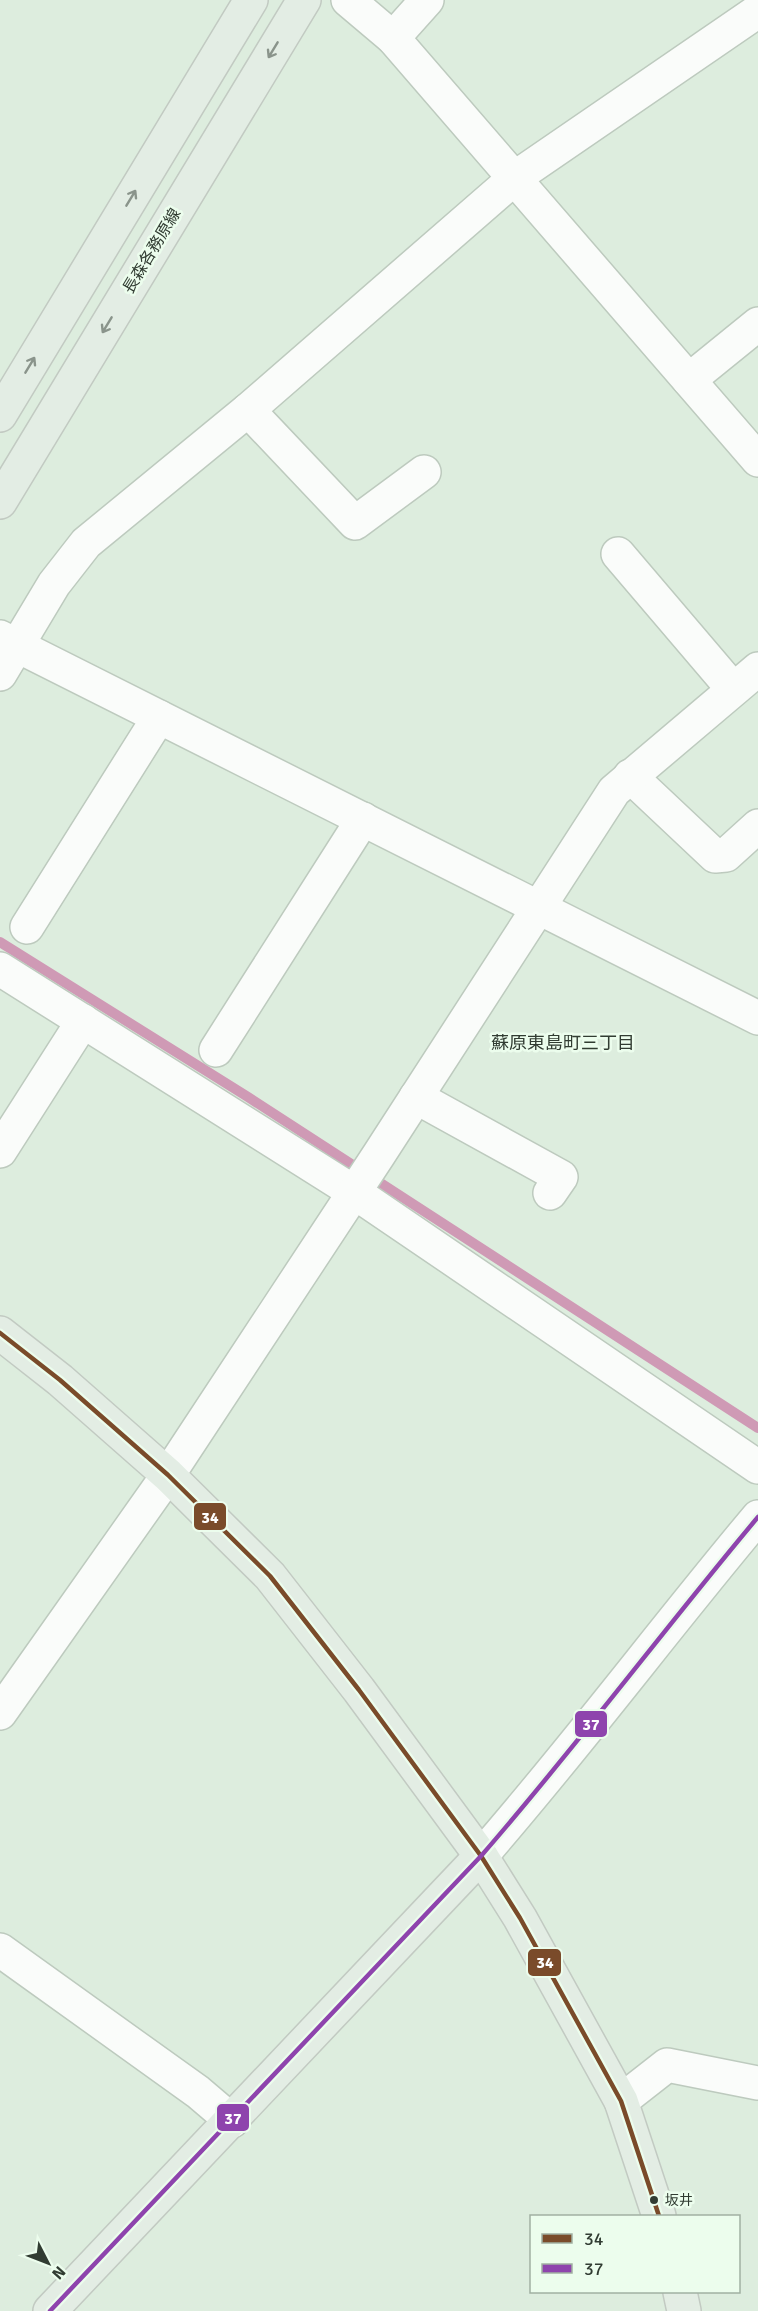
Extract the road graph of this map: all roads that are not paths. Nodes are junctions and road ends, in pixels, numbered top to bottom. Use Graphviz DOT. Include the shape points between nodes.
graph roads {
  1 [pos="251,0"];
  2 [pos="304,0"];
  3 [pos="348,0"];
  4 [pos="427,0"];
  5 [pos="758,11"];
  6 [pos="393,38"];
  7 [pos="516,177"];
  8 [pos="758,324"];
  9 [pos="689,380"];
  10 [pos="248,410"];
  11 [pos="0,415"];
  12 [pos="758,460"];
  13 [pos="424,472"];
  14 [pos="0,502"];
  15 [pos="618,554"];
  16 [pos="9,642"];
  17 [pos="0,674"];
  18 [pos="746,679"];
  19 [pos="159,717"];
  20 [pos="630,776"];
  21 [pos="363,819"];
  22 [pos="758,825"];
  23 [pos="538,907"];
  24 [pos="27,927"];
  25 [pos="0,969"];
  26 [pos="758,1018"];
  27 [pos="83,1021"];
  28 [pos="216,1050"];
  29 [pos="416,1097"];
  30 [pos="0,1151"];
  31 [pos="356,1188"];
  32 [pos="550,1193"];
  33 [pos="0,1333"];
  34 [pos="758,1467"];
  35 [pos="168,1475"];
  36 [pos="758,1517"];
  37 [pos="0,1713"];
  38 [pos="481,1856"];
  39 [pos="0,1950"];
  40 [pos="758,2083"];
  41 [pos="621,2101"];
  42 [pos="232,2121"];
  43 [pos="658,2215"];
  44 [pos="680,2293"];
  45 [pos="50,2311"];
  46 [pos="684,2311"];
  11 -- 1 [label="main road, one-way"];
  2 -- 14 [label="main road, 長森各務原線, one-way"];
  3 -- 6 [label="street"];
  4 -- 6 [label="street"];
  5 -- 7 [label="street"];
  6 -- 7 [label="street"];
  7 -- 9 [label="street"];
  7 -- 10 [label="street"];
  8 -- 9 [label="street"];
  9 -- 12 [label="street"];
  10 -- 13 [label="street" via="355,523"];
  10 -- 16 [label="street" via="86,543"];
  15 -- 18 [label="street"];
  16 -- 17 [label="street"];
  16 -- 19 [label="street"];
  18 -- 20 [label="street"];
  19 -- 21 [label="street"];
  19 -- 24 [label="street"];
  20 -- 22 [label="street" via="715,856 726,855"];
  20 -- 23 [label="street" via="614,791"];
  21 -- 23 [label="street"];
  21 -- 28 [label="street"];
  23 -- 26 [label="street"];
  23 -- 29 [label="street"];
  25 -- 27 [label="street"];
  27 -- 30 [label="street"];
  27 -- 31 [label="street"];
  29 -- 31 [label="street"];
  29 -- 32 [label="street" via="561,1177"];
  31 -- 34 [label="street"];
  31 -- 35 [label="street"];
  33 -- 35 [label="main road"];
  35 -- 37 [label="street"];
  35 -- 38 [label="main road" via="270,1576"];
  36 -- 38 [label="street"];
  38 -- 41 [label="main road" via="520,1918"];
  38 -- 42 [label="main road"];
  39 -- 42 [label="street" via="198,2092"];
  40 -- 41 [label="street" via="667,2065"];
  41 -- 43 [label="main road"];
  42 -- 45 [label="main road"];
  44 -- 46 [label="main road"];
}
